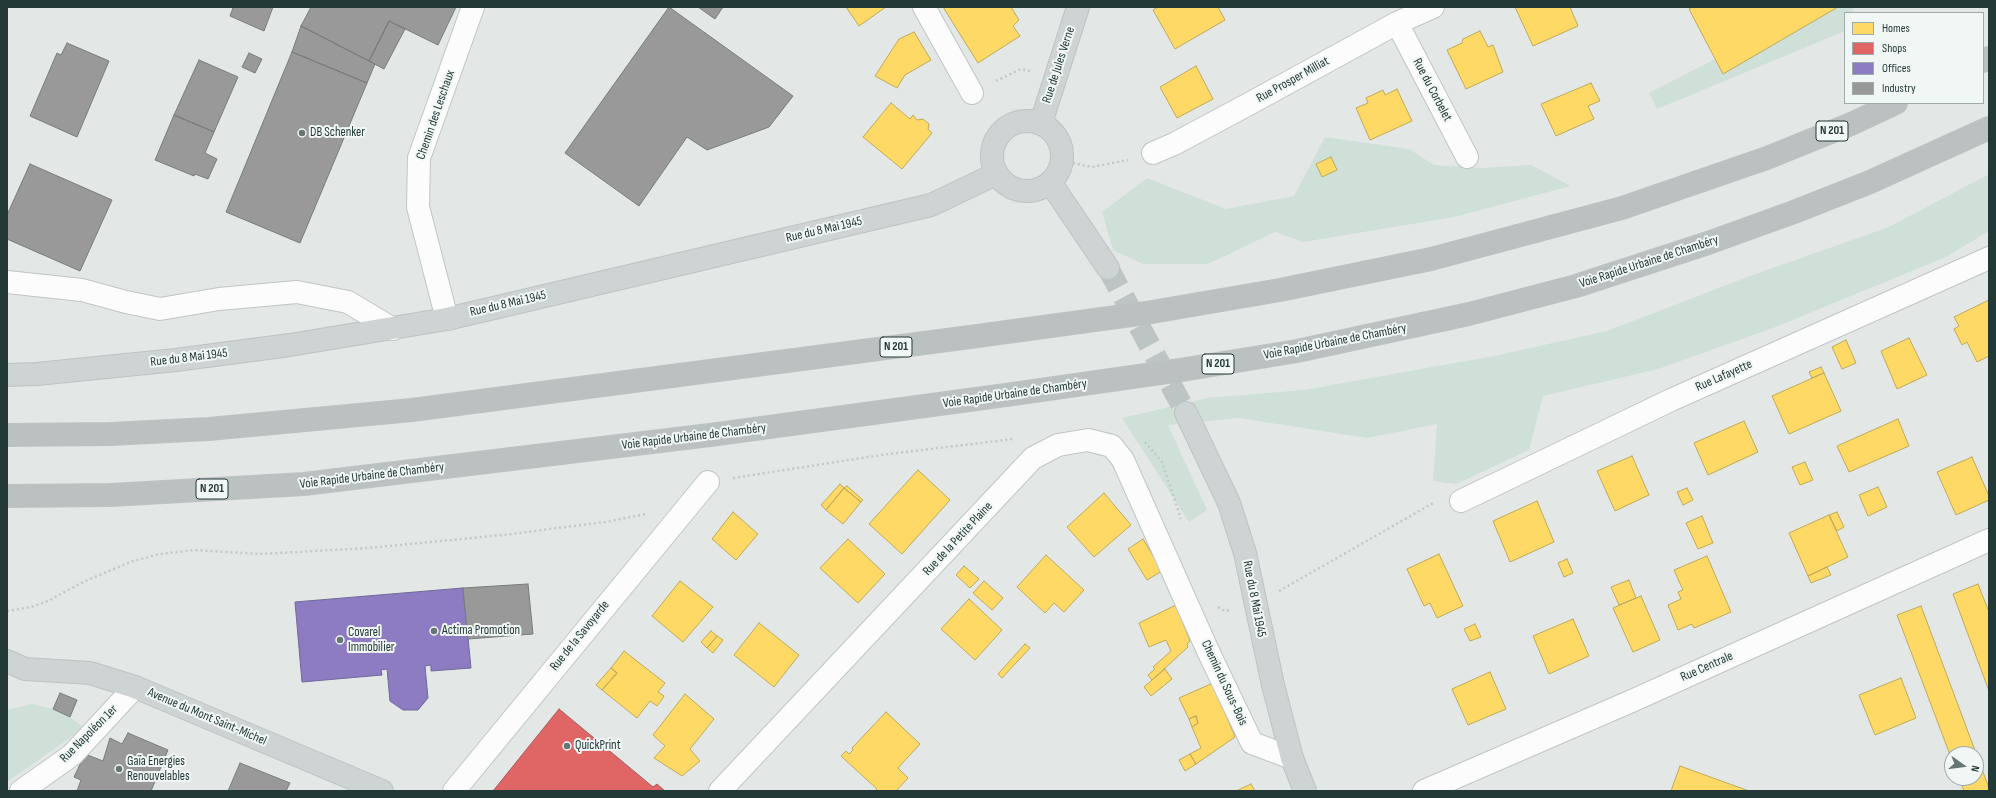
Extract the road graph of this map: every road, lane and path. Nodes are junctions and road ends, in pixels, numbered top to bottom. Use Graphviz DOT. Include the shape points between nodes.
graph roads {
  1 [pos="474,7"];
  2 [pos="924,7"];
  3 [pos="1078,7"];
  4 [pos="1433,7"];
  5 [pos="1397,23"];
  6 [pos="1033,71"];
  7 [pos="972,93"];
  8 [pos="1894,104"];
  9 [pos="1041,123"];
  10 [pos="1989,128"];
  11 [pos="1153,153"];
  12 [pos="1467,157"];
  13 [pos="1062,161"];
  14 [pos="1111,163"];
  15 [pos="996,174"];
  16 [pos="1050,182"];
  17 [pos="1989,258"];
  18 [pos="1108,268"];
  19 [pos="7,282"];
  20 [pos="446,319"];
  21 [pos="393,329"];
  22 [pos="7,375"];
  23 [pos="1186,413"];
  24 [pos="7,435"];
  25 [pos="708,482"];
  26 [pos="7,496"];
  27 [pos="1461,501"];
  28 [pos="1989,540"];
  29 [pos="1178,584"];
  30 [pos="1255,602"];
  31 [pos="13,668"];
  32 [pos="135,687"];
  33 [pos="1292,758"];
  34 [pos="21,791"];
  35 [pos="382,791"];
  36 [pos="454,791"];
  37 [pos="720,791"];
  38 [pos="1305,791"];
  39 [pos="1424,791"];
  1 -- 20 [label="street, Chemin des Leschaux" via="419,158 418,207"];
  2 -- 7 [label="street"];
  3 -- 9 [label="main road, Rue de Jules Verne"];
  4 -- 5 [label="street, Rue Prosper Milliat"];
  5 -- 11 [label="street, Rue Prosper Milliat"];
  5 -- 12 [label="street, Rue du Corbelet"];
  6 -- 7 [label="path" via="1021,68"];
  8 -- 24 [label="highway, N 201" via="1767,158 1622,208 1431,259 1280,290 1146,313 412,410 209,429 111,434"];
  9 -- 13 [label="main road" via="1057,138 1062,149"];
  9 -- 15 [label="main road" via="1028,120 1016,122 1005,128 996,138 992,150 992,163"];
  10 -- 26 [label="highway, Voie Rapide Urbaine de Chambéry / N 201" via="1870,182 1794,212 1576,286 1469,314 1297,351 1029,392 710,435 304,484 111,495"];
  13 -- 14 [label="path" via="1092,167"];
  13 -- 16 [label="main road" via="1056,176"];
  15 -- 16 [label="main road" via="1009,186 1026,191 1043,187"];
  15 -- 20 [label="main road, Rue du 8 Mai 1945" via="931,205"];
  16 -- 18 [label="main road"];
  17 -- 27 [label="street, Rue Lafayette" via="1671,400"];
  19 -- 21 [label="street" via="82,290 160,308 219,299 297,292 348,302"];
  20 -- 21 [label="main road, Rue du 8 Mai 1945"];
  21 -- 22 [label="main road, Rue du 8 Mai 1945" via="176,360"];
  23 -- 30 [label="main road, Rue du 8 Mai 1945" via="1230,503 1245,553"];
  25 -- 36 [label="street, Rue de la Savoyarde"];
  27 -- 30 [label="path" via="1438,500"];
  28 -- 39 [label="street, Rue Centrale" via="1634,700"];
  29 -- 33 [label="street, Chemin du Sous-Bois" via="1252,743"];
  29 -- 37 [label="street, Rue de la Petite Plaine" via="1135,484 1123,460 1112,446 1088,440 1058,445 1033,458"];
  30 -- 33 [label="main road, Rue du 8 Mai 1945"];
  31 -- 32 [label="main road, Avenue du Mont Saint-Michel" via="90,673"];
  32 -- 34 [label="street, Rue Napoléon 1er" via="72,755"];
  32 -- 35 [label="main road, Avenue du Mont Saint-Michel"];
  33 -- 38 [label="main road, Rue du 8 Mai 1945"];
}
